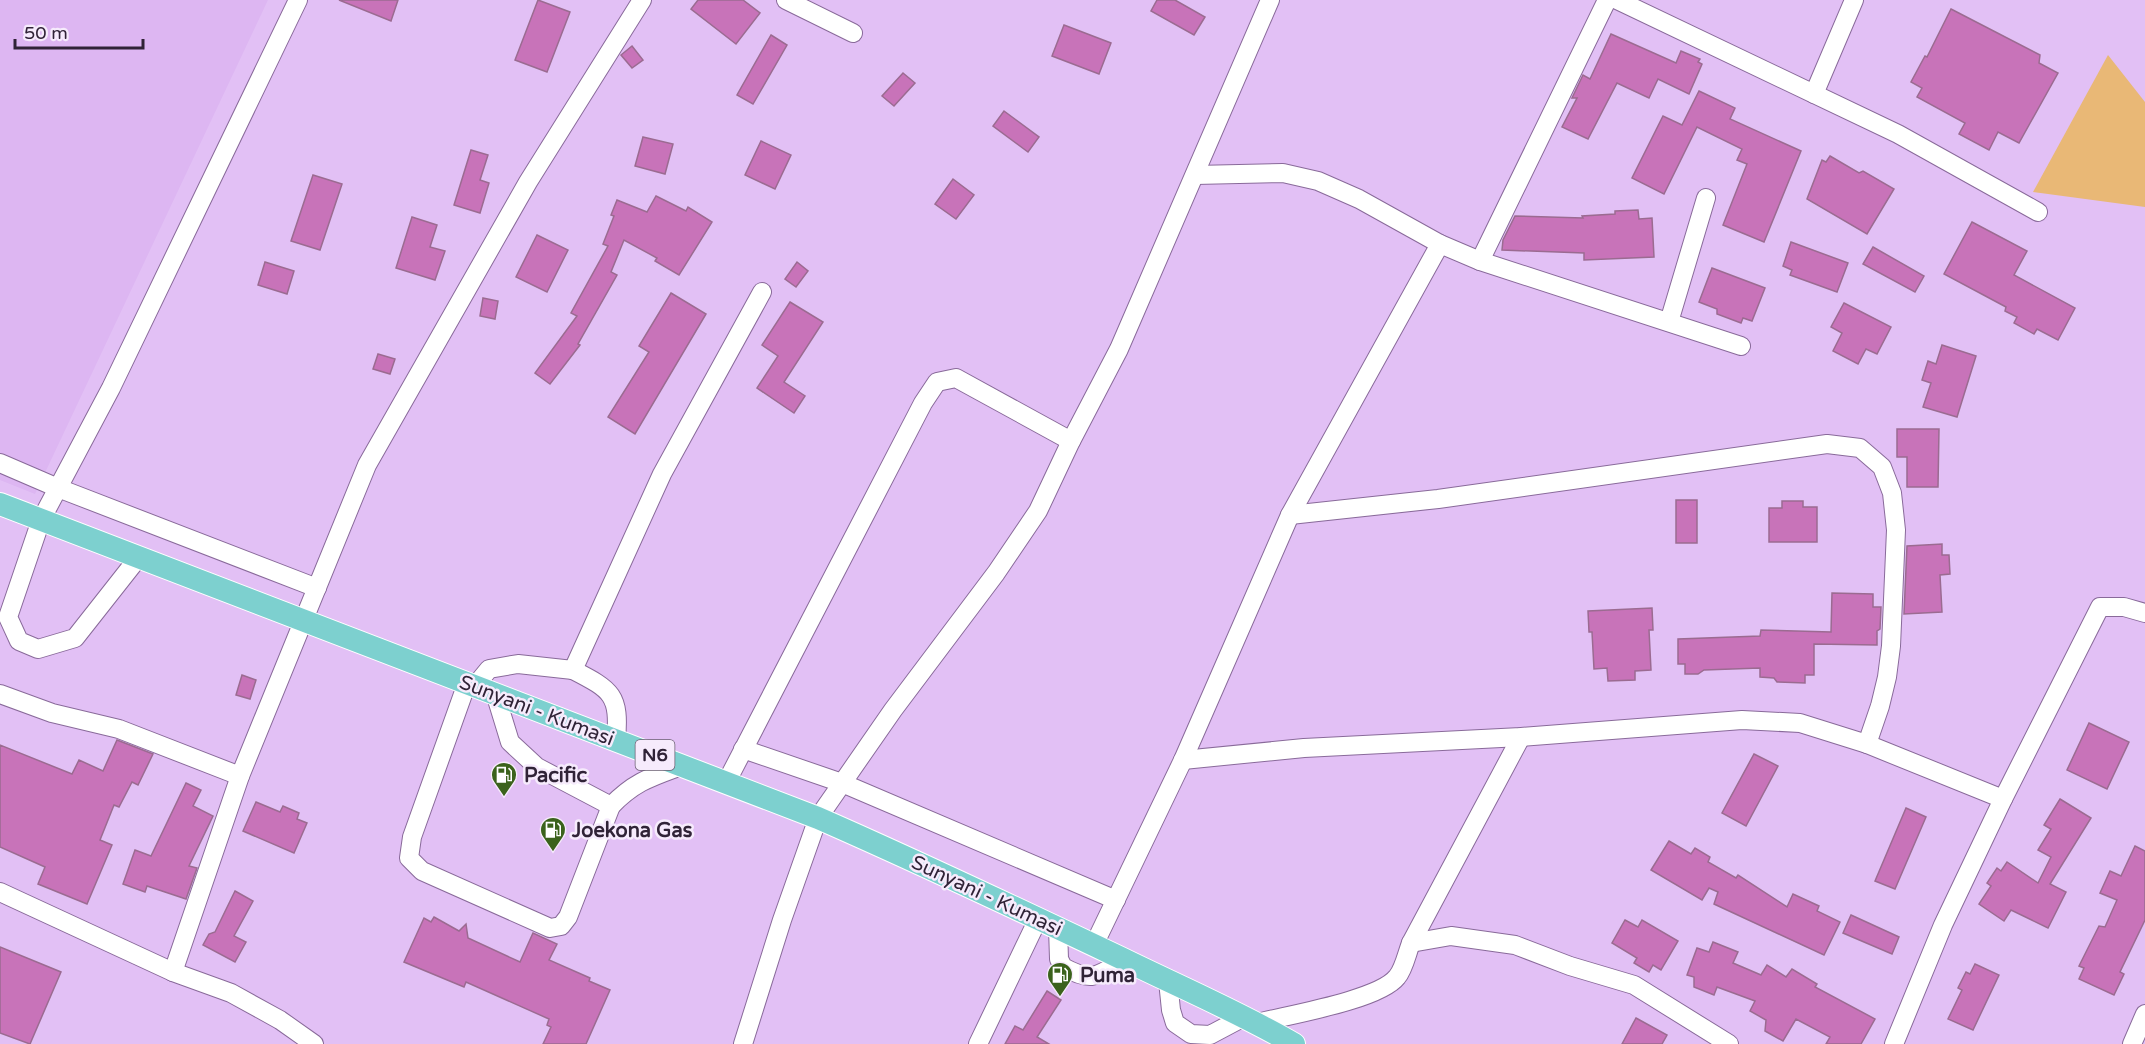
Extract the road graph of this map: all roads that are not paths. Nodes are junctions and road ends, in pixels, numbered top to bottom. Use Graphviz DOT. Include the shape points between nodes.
graph roads {
  1 [pos="298,0"];
  2 [pos="642,0"];
  3 [pos="786,0"];
  4 [pos="1270,0"];
  5 [pos="1608,0"];
  6 [pos="1617,0"];
  7 [pos="1854,0"];
  8 [pos="854,33"];
  9 [pos="1814,94"];
  10 [pos="1195,175"];
  11 [pos="1706,198"];
  12 [pos="2038,212"];
  13 [pos="1440,244"];
  14 [pos="1480,261"];
  15 [pos="762,292"];
  16 [pos="1669,322"];
  17 [pos="1741,346"];
  18 [pos="1071,441"];
  19 [pos="0,463"];
  20 [pos="58,488"];
  21 [pos="0,504"];
  22 [pos="1290,514"];
  23 [pos="41,520"];
  24 [pos="138,558"];
  25 [pos="317,588"];
  26 [pos="2145,613"];
  27 [pos="305,621"];
  28 [pos="573,670"];
  29 [pos="479,688"];
  30 [pos="0,694"];
  31 [pos="1521,737"];
  32 [pos="616,740"];
  33 [pos="1867,744"];
  34 [pos="743,749"];
  35 [pos="1183,760"];
  36 [pos="681,766"];
  37 [pos="240,776"];
  38 [pos="726,783"];
  39 [pos="842,783"];
  40 [pos="2003,799"];
  41 [pos="611,806"];
  42 [pos="818,818"];
  43 [pos="0,892"];
  44 [pos="1116,900"];
  45 [pos="1048,924"];
  46 [pos="1411,943"];
  47 [pos="1094,945"];
  48 [pos="1124,960"];
  49 [pos="173,972"];
  50 [pos="1168,981"];
  51 [pos="2145,1014"];
  52 [pos="1250,1020"];
  53 [pos="1705,1038"];
  54 [pos="314,1044"];
  55 [pos="743,1044"];
  56 [pos="978,1044"];
  57 [pos="1294,1044"];
  58 [pos="1729,1044"];
  59 [pos="1894,1044"];
  60 [pos="2132,1044"];
  1 -- 20 [label="street" via="111,388"];
  2 -- 25 [label="street" via="528,182 367,465"];
  3 -- 8 [label="street"];
  4 -- 10 [label="street"];
  5 -- 14 [label="street"];
  6 -- 9 [label="street"];
  7 -- 9 [label="street"];
  9 -- 12 [label="street" via="1898,134"];
  10 -- 13 [label="street" via="1283,173 1318,181"];
  10 -- 18 [label="street" via="1119,349"];
  11 -- 16 [label="street"];
  13 -- 14 [label="street"];
  13 -- 22 [label="street"];
  14 -- 16 [label="street"];
  15 -- 28 [label="street" via="662,474"];
  16 -- 17 [label="street"];
  18 -- 34 [label="street" via="956,378 937,382"];
  18 -- 39 [label="street" via="1038,511"];
  19 -- 20 [label="street"];
  20 -- 23 [label="street"];
  20 -- 25 [label="street"];
  21 -- 23 [label="main road, Sunyani - Kumasi / N6"];
  22 -- 33 [label="street" via="1438,499 1827,444 1860,448 1882,466 1892,493 1896,530 1887,677"];
  22 -- 35 [label="street"];
  23 -- 24 [label="main road, Sunyani - Kumasi / N6"];
  23 -- 24 [label="street" via="8,617 19,641 38,650 75,638"];
  24 -- 27 [label="main road, Sunyani - Kumasi / N6"];
  25 -- 27 [label="street"];
  26 -- 40 [label="street" via="2124,607 2100,607"];
  27 -- 29 [label="main road, Sunyani - Kumasi / N6"];
  27 -- 37 [label="street"];
  28 -- 29 [label="street" via="518,664 489,669"];
  28 -- 32 [label="street" via="609,692 616,703"];
  29 -- 32 [label="main road, Sunyani - Kumasi / N6"];
  29 -- 41 [label="street" via="510,741 537,767"];
  29 -- 41 [label="street" via="412,837 410,858 422,871 549,928 561,926"];
  30 -- 37 [label="street" via="52,713 119,729"];
  31 -- 33 [label="street" via="1742,720 1800,723"];
  31 -- 35 [label="street" via="1304,748"];
  31 -- 46 [label="street"];
  32 -- 36 [label="main road, Sunyani - Kumasi / N6"];
  33 -- 40 [label="street"];
  34 -- 38 [label="street"];
  34 -- 39 [label="street"];
  35 -- 44 [label="street"];
  36 -- 38 [label="main road, Sunyani - Kumasi / N6"];
  36 -- 41 [label="street" via="641,781"];
  37 -- 49 [label="street"];
  38 -- 42 [label="main road, Sunyani - Kumasi / N6"];
  39 -- 42 [label="street"];
  39 -- 44 [label="street"];
  40 -- 59 [label="street" via="1943,925"];
  42 -- 45 [label="main road, Sunyani - Kumasi / N6"];
  42 -- 55 [label="street"];
  43 -- 49 [label="street"];
  44 -- 47 [label="street"];
  45 -- 47 [label="main road, Sunyani - Kumasi / N6"];
  45 -- 48 [label="street" via="1063,967 1079,976 1096,977"];
  45 -- 56 [label="street"];
  46 -- 52 [label="street" via="1398,976 1385,988 1366,996"];
  46 -- 53 [label="street" via="1451,936 1515,945 1634,985"];
  47 -- 48 [label="main road, Sunyani - Kumasi / N6"];
  48 -- 50 [label="main road, Sunyani - Kumasi / N6"];
  49 -- 54 [label="street" via="257,1006"];
  50 -- 52 [label="main road, Sunyani - Kumasi / N6"];
  50 -- 52 [label="street" via="1175,1023 1191,1034 1210,1035"];
  51 -- 60 [label="street"];
  52 -- 57 [label="main road, Sunyani - Kumasi / N6"];
  53 -- 58 [label="street"];
}
